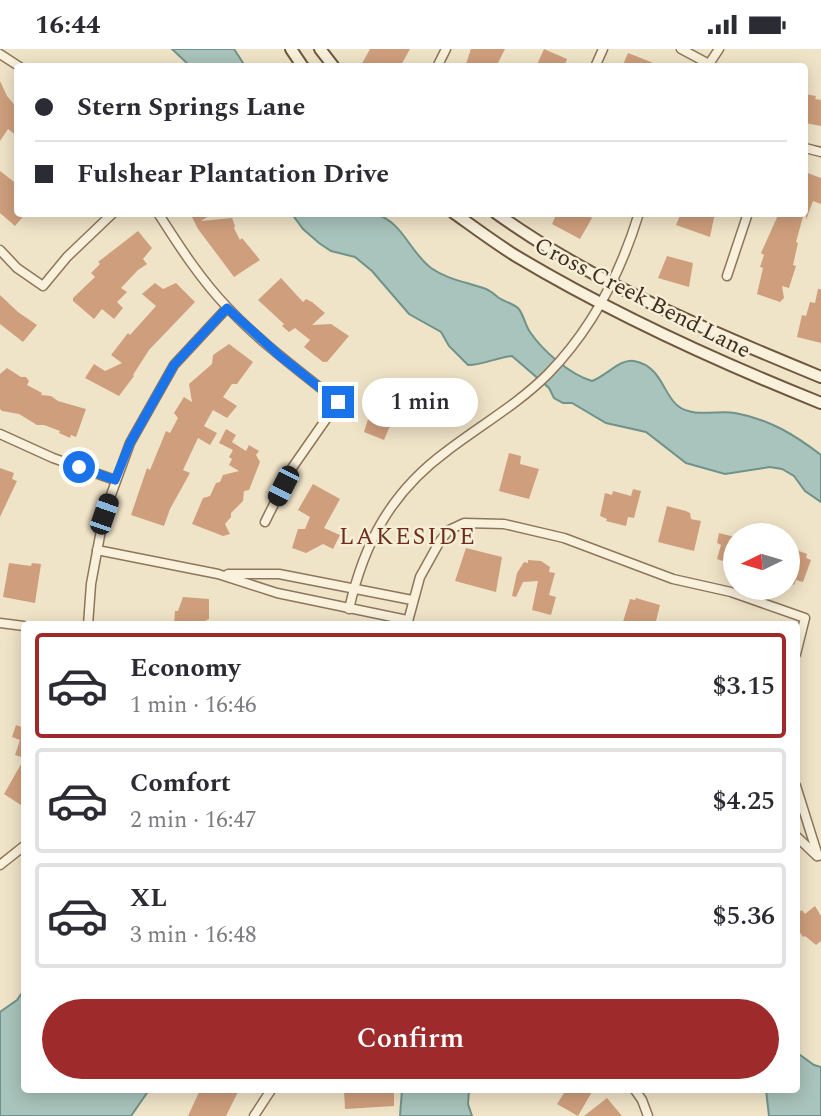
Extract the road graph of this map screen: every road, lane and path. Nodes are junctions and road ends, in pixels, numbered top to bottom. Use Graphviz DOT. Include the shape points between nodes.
graph roads {
  1 [pos="320,49"];
  2 [pos="681,49"];
  3 [pos="331,63"];
  4 [pos="705,63"];
  5 [pos="109,217"];
  6 [pos="160,217"];
  7 [pos="460,217"];
  8 [pos="502,217"];
  9 [pos="638,217"];
  10 [pos="747,217"];
  11 [pos="0,250"];
  12 [pos="727,276"];
  13 [pos="611,283"];
  14 [pos="600,303"];
  15 [pos="227,308"];
  16 [pos="821,377"];
  17 [pos="821,403"];
  18 [pos="0,434"];
  19 [pos="115,480"];
  20 [pos="265,522"];
  21 [pos="97,550"];
  22 [pos="218,574"];
  23 [pos="354,588"];
  24 [pos="412,600"];
  25 [pos="349,609"];
  26 [pos="88,621"];
  27 [pos="403,621"];
  28 [pos="407,621"];
  29 [pos="0,624"];
  30 [pos="21,626"];
  31 [pos="800,638"];
  32 [pos="800,799"];
  33 [pos="800,841"];
  34 [pos="21,848"];
  35 [pos="819,858"];
  36 [pos="0,865"];
  37 [pos="269,1093"];
  38 [pos="637,1093"];
  39 [pos="254,1116"];
  40 [pos="648,1116"];
  1 -- 3 [label="main road"];
  2 -- 4 [label="street"];
  5 -- 11 [label="street" via="43,286"];
  6 -- 15 [label="street"];
  7 -- 14 [label="main road, Cross Creek Bend Lane" via="514,255"];
  8 -- 13 [label="main road, Cross Creek Bend Lane"];
  9 -- 13 [label="street"];
  10 -- 12 [label="street"];
  13 -- 14 [label="street"];
  13 -- 16 [label="main road, Cross Creek Bend Lane"];
  14 -- 17 [label="main road, Cross Creek Bend Lane"];
  14 -- 23 [label="street" via="568,352 526,394 445,452 395,501 375,530"];
  15 -- 19 [label="street" via="174,365 130,443"];
  15 -- 20 [label="street" via="338,402 292,468"];
  18 -- 19 [label="street"];
  19 -- 21 [label="street"];
  21 -- 22 [label="street"];
  21 -- 26 [label="street"];
  22 -- 23 [label="street" via="279,574"];
  22 -- 25 [label="street"];
  23 -- 24 [label="street"];
  23 -- 25 [label="street"];
  24 -- 28 [label="street"];
  24 -- 31 [label="street" via="420,577 449,530 464,523 504,524 564,538 673,579 732,592 805,618"];
  25 -- 27 [label="street"];
  29 -- 30 [label="street"];
  32 -- 35 [label="street"];
  33 -- 35 [label="street"];
  34 -- 36 [label="street"];
  37 -- 39 [label="street"];
  38 -- 40 [label="street"];
}
